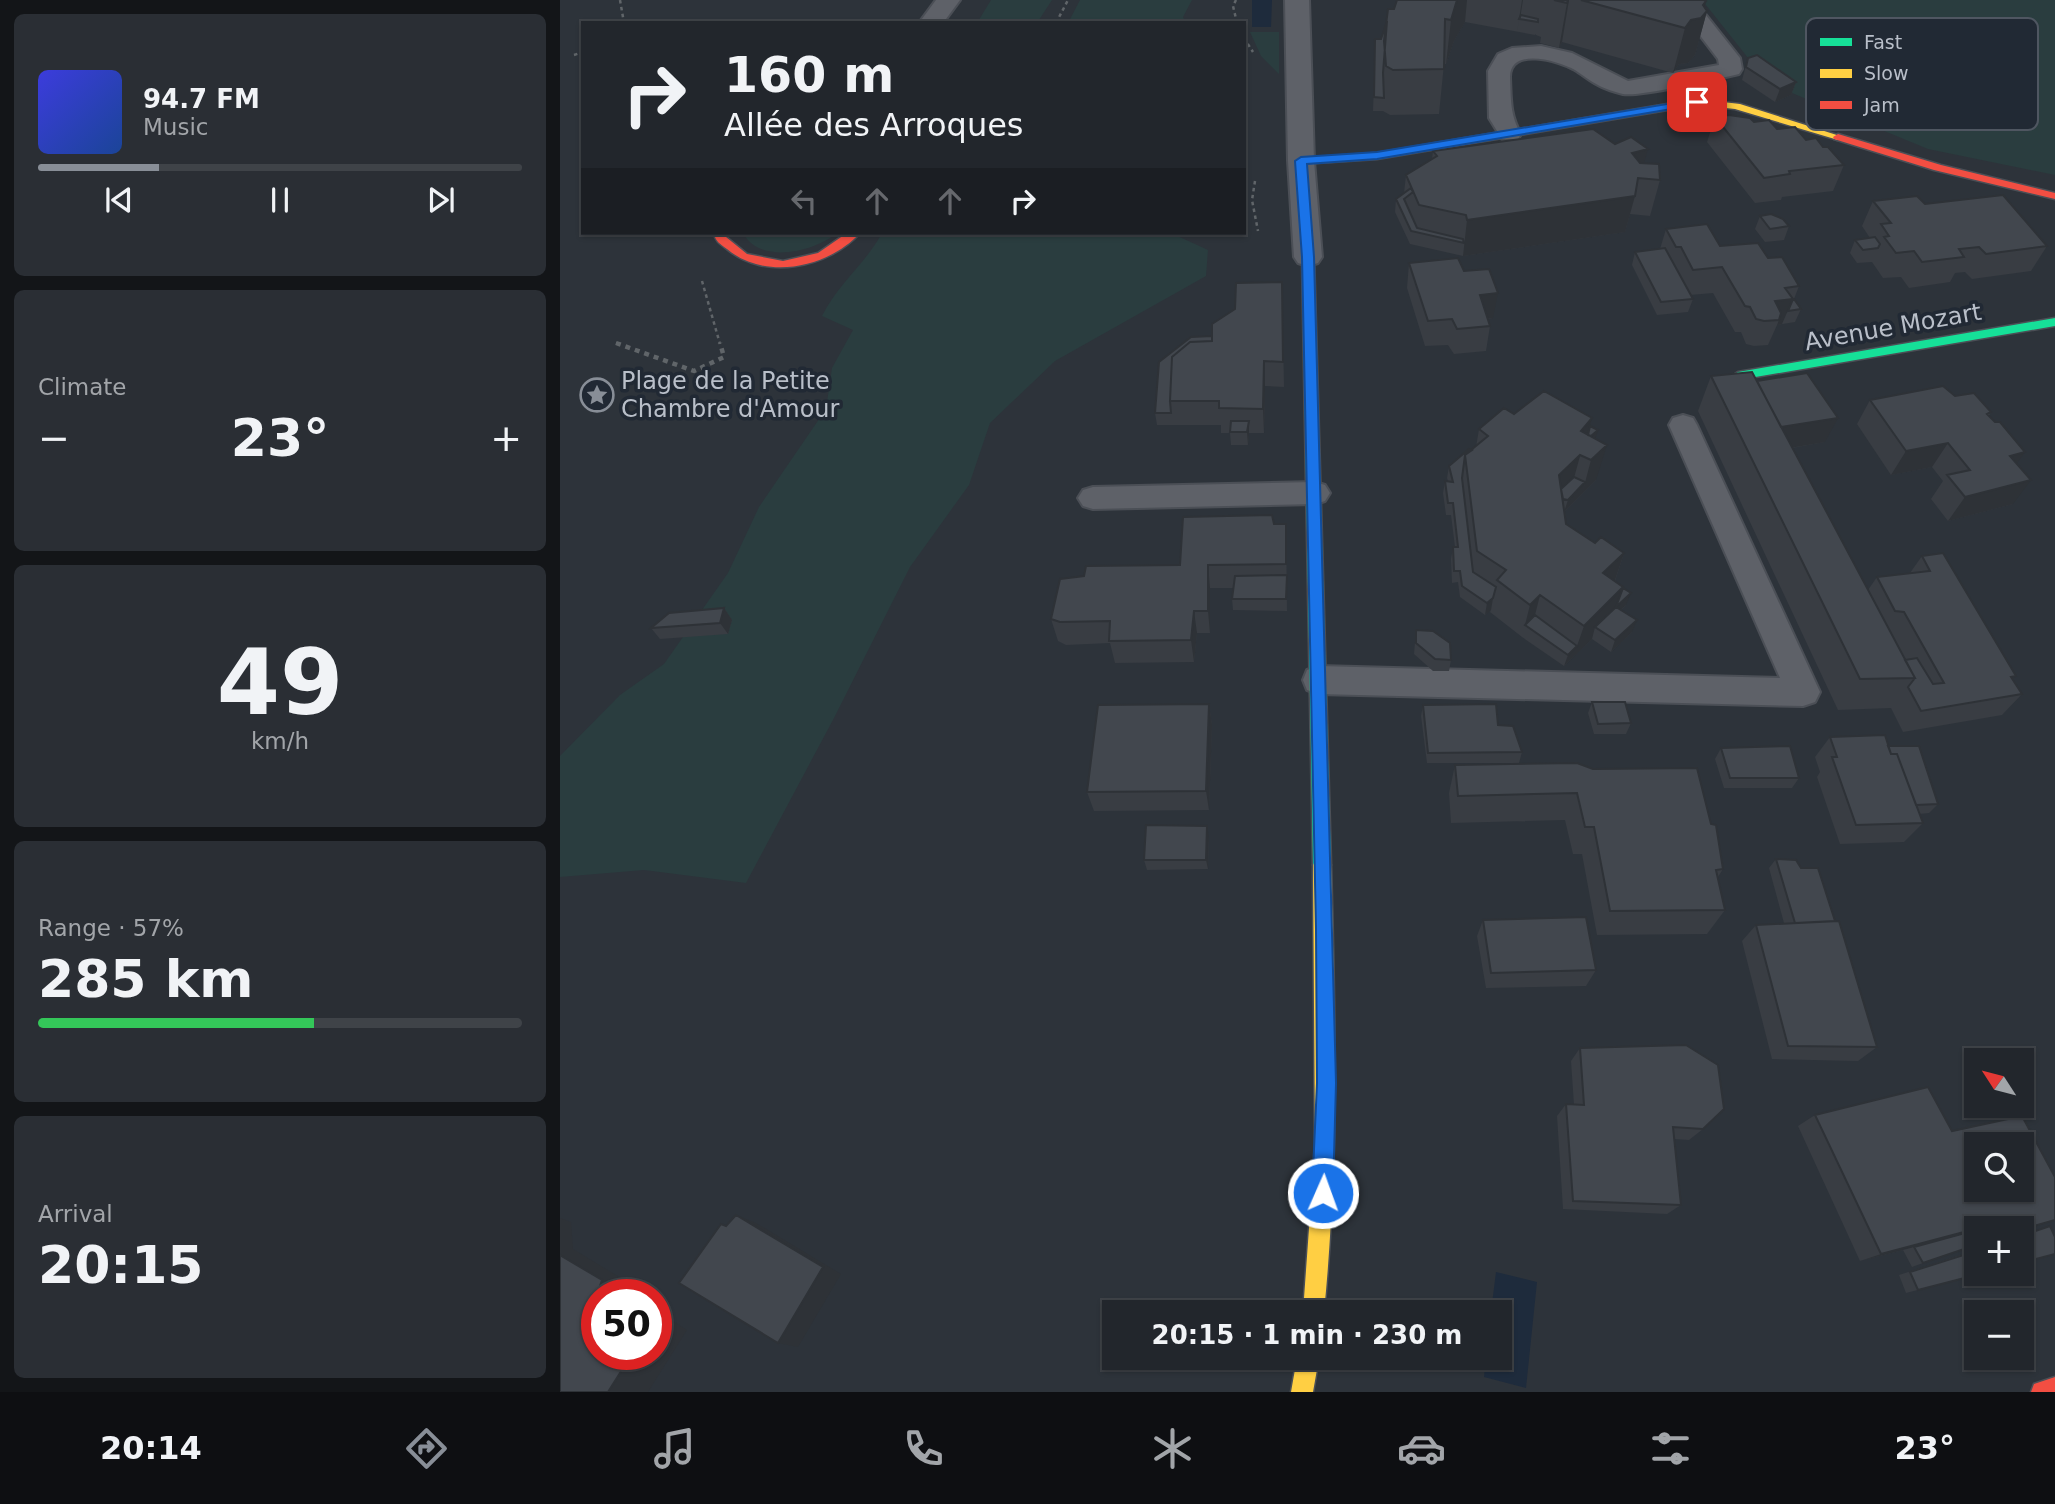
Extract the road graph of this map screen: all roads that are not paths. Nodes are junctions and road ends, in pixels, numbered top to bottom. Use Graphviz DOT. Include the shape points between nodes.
graph roads {
  1 [pos="948,0"];
  2 [pos="1297,0"];
  3 [pos="1683,0"];
  4 [pos="933,21"];
  5 [pos="1806,127"];
  6 [pos="1814,130"];
  7 [pos="1510,134"];
  8 [pos="1301,161"];
  9 [pos="2054,197"];
  10 [pos="720,235"];
  11 [pos="851,235"];
  12 [pos="1308,257"];
  13 [pos="2055,322"];
  14 [pos="1738,376"];
  15 [pos="1683,425"];
  16 [pos="1315,493"];
  17 [pos="1093,498"];
  18 [pos="1319,680"];
  19 [pos="1314,1300"];
  20 [pos="1306,1370"];
  21 [pos="2055,1388"];
  22 [pos="1303,1392"];
  23 [pos="2042,1392"];
  1 -- 4 [label="street"];
  2 -- 8 [label="street"];
  3 -- 7 [label="lane" via="1729,58 1731,69 1626,88 1564,58 1520,53 1506,59 1499,71 1500,118"];
  5 -- 7 [label="street" via="1736,106 1697,102"];
  6 -- 9 [label="street"];
  7 -- 8 [label="street" via="1377,156"];
  8 -- 12 [label="street"];
  10 -- 11 [label="street" via="743,257 783,265 822,256"];
  12 -- 16 [label="street"];
  13 -- 14 [label="street, Avenue Mozart"];
  15 -- 18 [label="lane" via="1803,692"];
  16 -- 17 [label="lane"];
  16 -- 18 [label="street"];
  18 -- 19 [label="street" via="1327,1083"];
  20 -- 22 [label="street"];
  21 -- 23 [label="street"];
}
